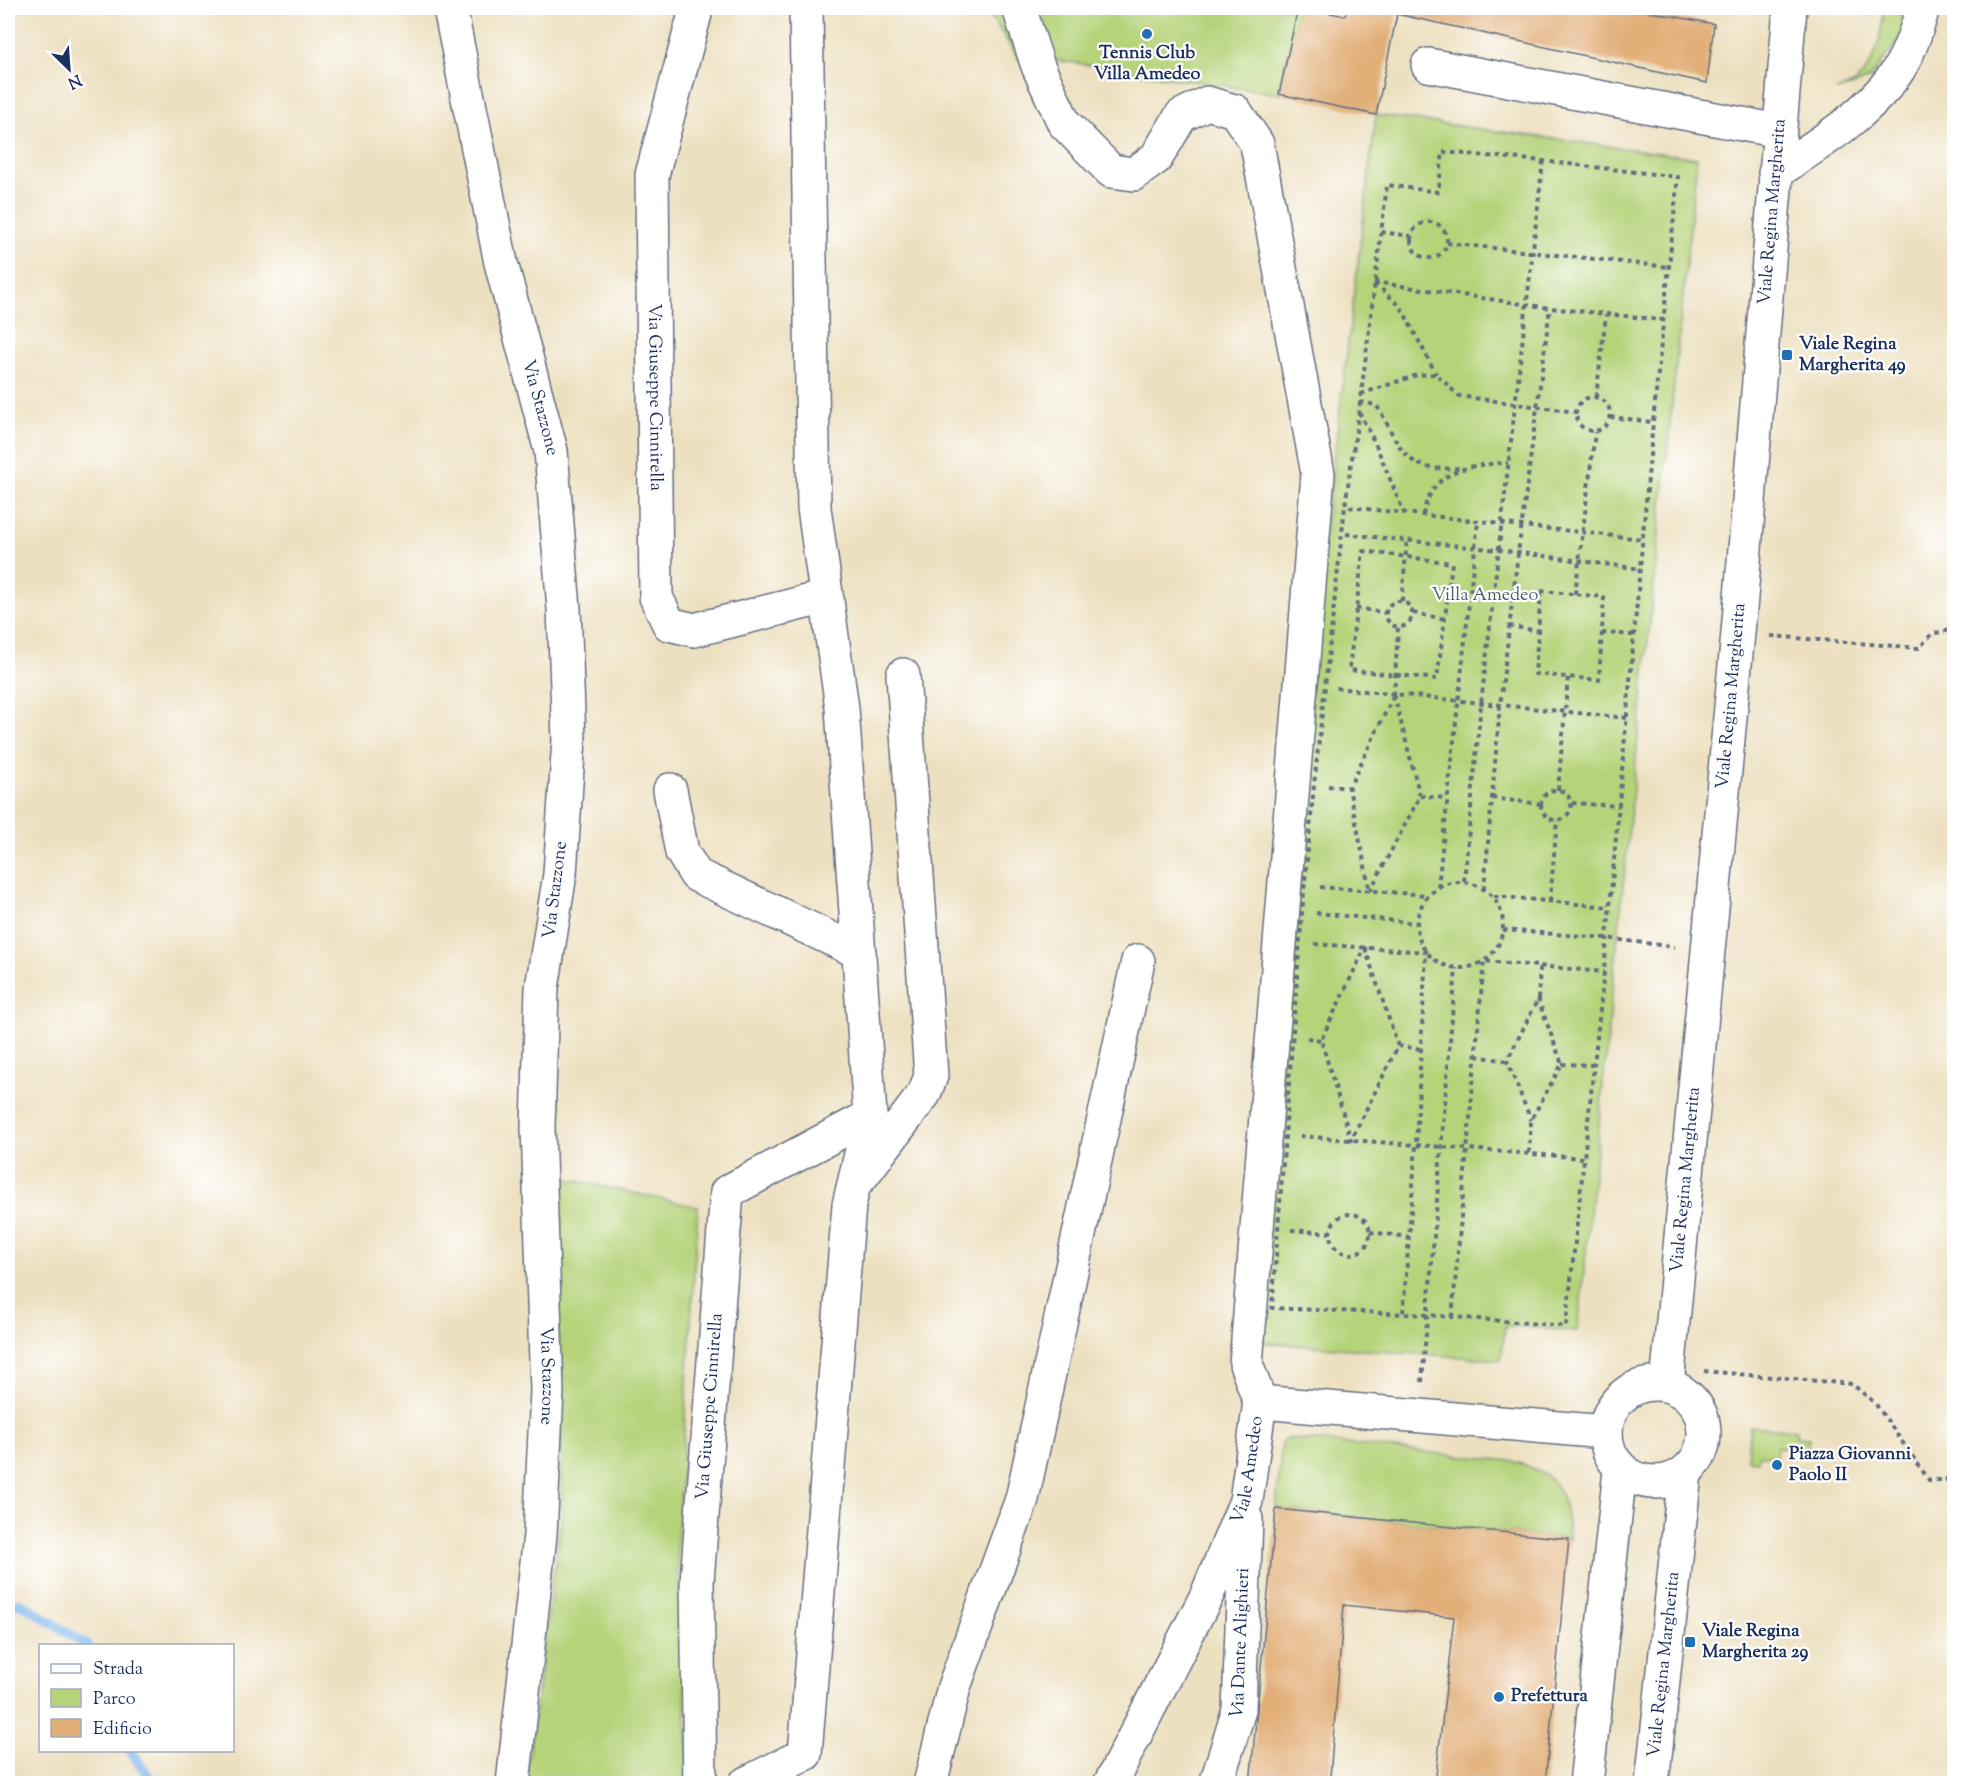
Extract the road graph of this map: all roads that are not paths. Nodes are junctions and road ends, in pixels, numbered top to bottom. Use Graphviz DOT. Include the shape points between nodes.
graph roads {
  1 [pos="450,8"];
  2 [pos="806,8"];
  3 [pos="1019,8"];
  4 [pos="1790,8"];
  5 [pos="1923,8"];
  6 [pos="696,10"];
  7 [pos="1428,65"];
  8 [pos="1779,131"];
  9 [pos="1775,173"];
  10 [pos="826,597"];
  11 [pos="903,675"];
  12 [pos="670,790"];
  13 [pos="859,952"];
  14 [pos="1138,961"];
  15 [pos="870,1116"];
  16 [pos="854,1186"];
  17 [pos="1668,1376"];
  18 [pos="1260,1402"];
  19 [pos="1605,1431"];
  20 [pos="1620,1470"];
  21 [pos="1684,1473"];
  22 [pos="1246,1501"];
  23 [pos="513,1784"];
  24 [pos="700,1784"];
  25 [pos="745,1784"];
  26 [pos="930,1784"];
  27 [pos="1110,1784"];
  28 [pos="1216,1784"];
  29 [pos="1586,1784"];
  30 [pos="1652,1784"];
  1 -- 23 [label="street, Via Stazzone" via="501,263 551,451 564,609 569,739 560,874 542,988 538,1128 547,1390 540,1535"];
  2 -- 10 [label="street" via="814,508"];
  3 -- 18 [label="street" via="1038,66 1064,123 1111,171 1134,174 1156,158 1181,116 1207,103 1235,111 1257,144 1318,474 1246,1364"];
  4 -- 8 [label="street, Viale Regina Margherita"];
  5 -- 9 [label="street" via="1914,38 1894,75 1869,104 1830,137"];
  6 -- 10 [label="street, Via Giuseppe Cinnirella" via="652,175 656,597 669,624 694,630"];
  7 -- 8 [label="street"];
  8 -- 9 [label="street, Viale Regina Margherita"];
  9 -- 17 [label="street, Viale Regina Margherita" via="1738,633"];
  10 -- 13 [label="street" via="842,708"];
  11 -- 16 [label="street" via="931,1076 924,1094"];
  12 -- 13 [label="street" via="682,852 696,875"];
  13 -- 15 [label="street"];
  14 -- 26 [label="street" via="1022,1499 954,1687"];
  15 -- 16 [label="street"];
  15 -- 24 [label="street, Via Giuseppe Cinnirella" via="727,1192 697,1581"];
  16 -- 25 [label="street" via="849,1205 805,1754"];
  17 -- 19 [label="street" via="1633,1388 1617,1400 1608,1414"];
  17 -- 21 [label="street" via="1697,1407 1708,1438"];
  18 -- 19 [label="street, Viale Amedeo"];
  18 -- 22 [label="street, Viale Amedeo"];
  19 -- 20 [label="street" via="1610,1456"];
  20 -- 21 [label="street" via="1652,1483 1669,1481"];
  20 -- 29 [label="street"];
  21 -- 30 [label="street, Viale Regina Margherita"];
  22 -- 27 [label="street, Viale Amedeo" via="1207,1594"];
  22 -- 28 [label="street, Via Dante Alighieri" via="1239,1710"];
}
